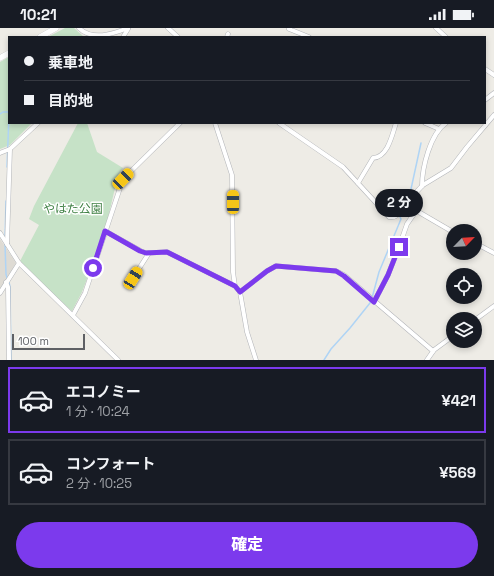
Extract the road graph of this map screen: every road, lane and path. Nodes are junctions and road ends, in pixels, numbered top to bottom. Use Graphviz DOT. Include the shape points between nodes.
graph roads {
  1 [pos="56,28"];
  2 [pos="79,28"];
  3 [pos="128,28"];
  4 [pos="168,28"];
  5 [pos="290,28"];
  6 [pos="436,28"];
  7 [pos="111,35"];
  8 [pos="42,36"];
  9 [pos="177,36"];
  10 [pos="306,36"];
  11 [pos="445,36"];
  12 [pos="494,93"];
  13 [pos="486,99"];
  14 [pos="494,115"];
  15 [pos="37,124"];
  16 [pos="179,124"];
  17 [pos="215,124"];
  18 [pos="280,124"];
  19 [pos="396,124"];
  20 [pos="428,124"];
  21 [pos="445,124"];
  22 [pos="439,129"];
  23 [pos="10,149"];
  24 [pos="0,153"];
  25 [pos="358,183"];
  26 [pos="422,186"];
  27 [pos="405,204"];
  28 [pos="416,211"];
  29 [pos="446,228"];
  30 [pos="105,231"];
  31 [pos="0,233"];
  32 [pos="7,244"];
  33 [pos="482,246"];
  34 [pos="493,251"];
  35 [pos="149,253"];
  36 [pos="19,263"];
  37 [pos="133,278"];
  38 [pos="6,282"];
  39 [pos="235,286"];
  40 [pos="240,292"];
  41 [pos="0,293"];
  42 [pos="374,302"];
  43 [pos="494,306"];
  44 [pos="73,315"];
  45 [pos="482,315"];
  46 [pos="446,341"];
  47 [pos="433,351"];
  48 [pos="9,360"];
  49 [pos="118,360"];
  50 [pos="256,360"];
  51 [pos="427,360"];
  1 -- 8 [label="main road"];
  2 -- 7 [label="street" via="86,34"];
  3 -- 7 [label="street"];
  4 -- 9 [label="street"];
  5 -- 10 [label="street"];
  6 -- 11 [label="street"];
  12 -- 13 [label="street"];
  14 -- 26 [label="street" via="451,168"];
  15 -- 23 [label="street"];
  16 -- 30 [label="street" via="123,179"];
  17 -- 39 [label="street" via="232,174"];
  18 -- 25 [label="street" via="338,163"];
  19 -- 25 [label="street" via="385,152 373,158"];
  20 -- 22 [label="street"];
  21 -- 22 [label="street"];
  22 -- 26 [label="street" via="426,160"];
  23 -- 24 [label="street"];
  23 -- 32 [label="street"];
  25 -- 27 [label="street" via="392,218 398,216"];
  26 -- 27 [label="street"];
  27 -- 28 [label="street"];
  28 -- 29 [label="street"];
  28 -- 42 [label="street" via="407,224"];
  30 -- 35 [label="street" via="140,251"];
  30 -- 44 [label="street" via="85,293"];
  31 -- 32 [label="street"];
  32 -- 36 [label="street"];
  33 -- 34 [label="street"];
  35 -- 37 [label="street"];
  35 -- 39 [label="street" via="167,252"];
  36 -- 38 [label="street"];
  36 -- 44 [label="street"];
  38 -- 41 [label="street"];
  38 -- 48 [label="street"];
  39 -- 40 [label="street"];
  40 -- 42 [label="street" via="276,266 336,271"];
  40 -- 50 [label="street" via="247,332"];
  42 -- 47 [label="street"];
  43 -- 45 [label="street"];
  44 -- 49 [label="street"];
  46 -- 47 [label="street"];
  47 -- 51 [label="street"];
}
